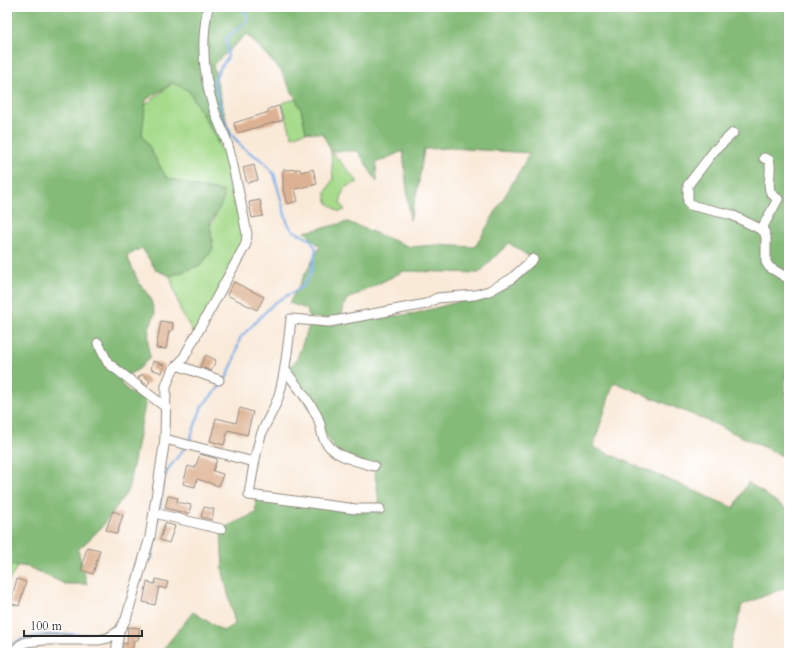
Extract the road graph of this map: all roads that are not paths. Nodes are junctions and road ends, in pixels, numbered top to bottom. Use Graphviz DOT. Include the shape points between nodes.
graph roads {
  1 [pos="208,7"];
  2 [pos="733,133"];
  3 [pos="764,158"];
  4 [pos="761,230"];
  5 [pos="533,259"];
  6 [pos="789,279"];
  7 [pos="98,343"];
  8 [pos="177,365"];
  9 [pos="285,370"];
  10 [pos="219,380"];
  11 [pos="164,406"];
  12 [pos="165,439"];
  13 [pos="254,462"];
  14 [pos="374,466"];
  15 [pos="380,509"];
  16 [pos="154,513"];
  17 [pos="221,529"];
  18 [pos="119,631"];
  19 [pos="12,653"];
  20 [pos="116,653"];
  1 -- 8 [label="street" via="204,63 208,89 228,145 247,234 244,248 183,359"];
  2 -- 4 [label="street" via="714,151 688,185 688,202 690,205 732,215"];
  3 -- 4 [label="street" via="771,164 769,188 778,199"];
  4 -- 6 [label="street" via="766,237 766,262 769,267"];
  5 -- 9 [label="street" via="511,279 489,291 475,295 437,298 426,304 329,322 291,319"];
  7 -- 11 [label="street" via="108,363"];
  8 -- 10 [label="street"];
  8 -- 11 [label="street" via="166,386"];
  9 -- 13 [label="street" via="279,396 262,434"];
  9 -- 14 [label="street" via="318,418 324,439 329,446 353,460"];
  11 -- 12 [label="street"];
  12 -- 13 [label="street"];
  12 -- 16 [label="street"];
  13 -- 15 [label="street" via="249,495 356,509"];
  16 -- 17 [label="street"];
  16 -- 18 [label="street" via="141,572 126,619"];
  18 -- 19 [label="street" via="108,638 98,640 26,642"];
  18 -- 20 [label="street"];
}
